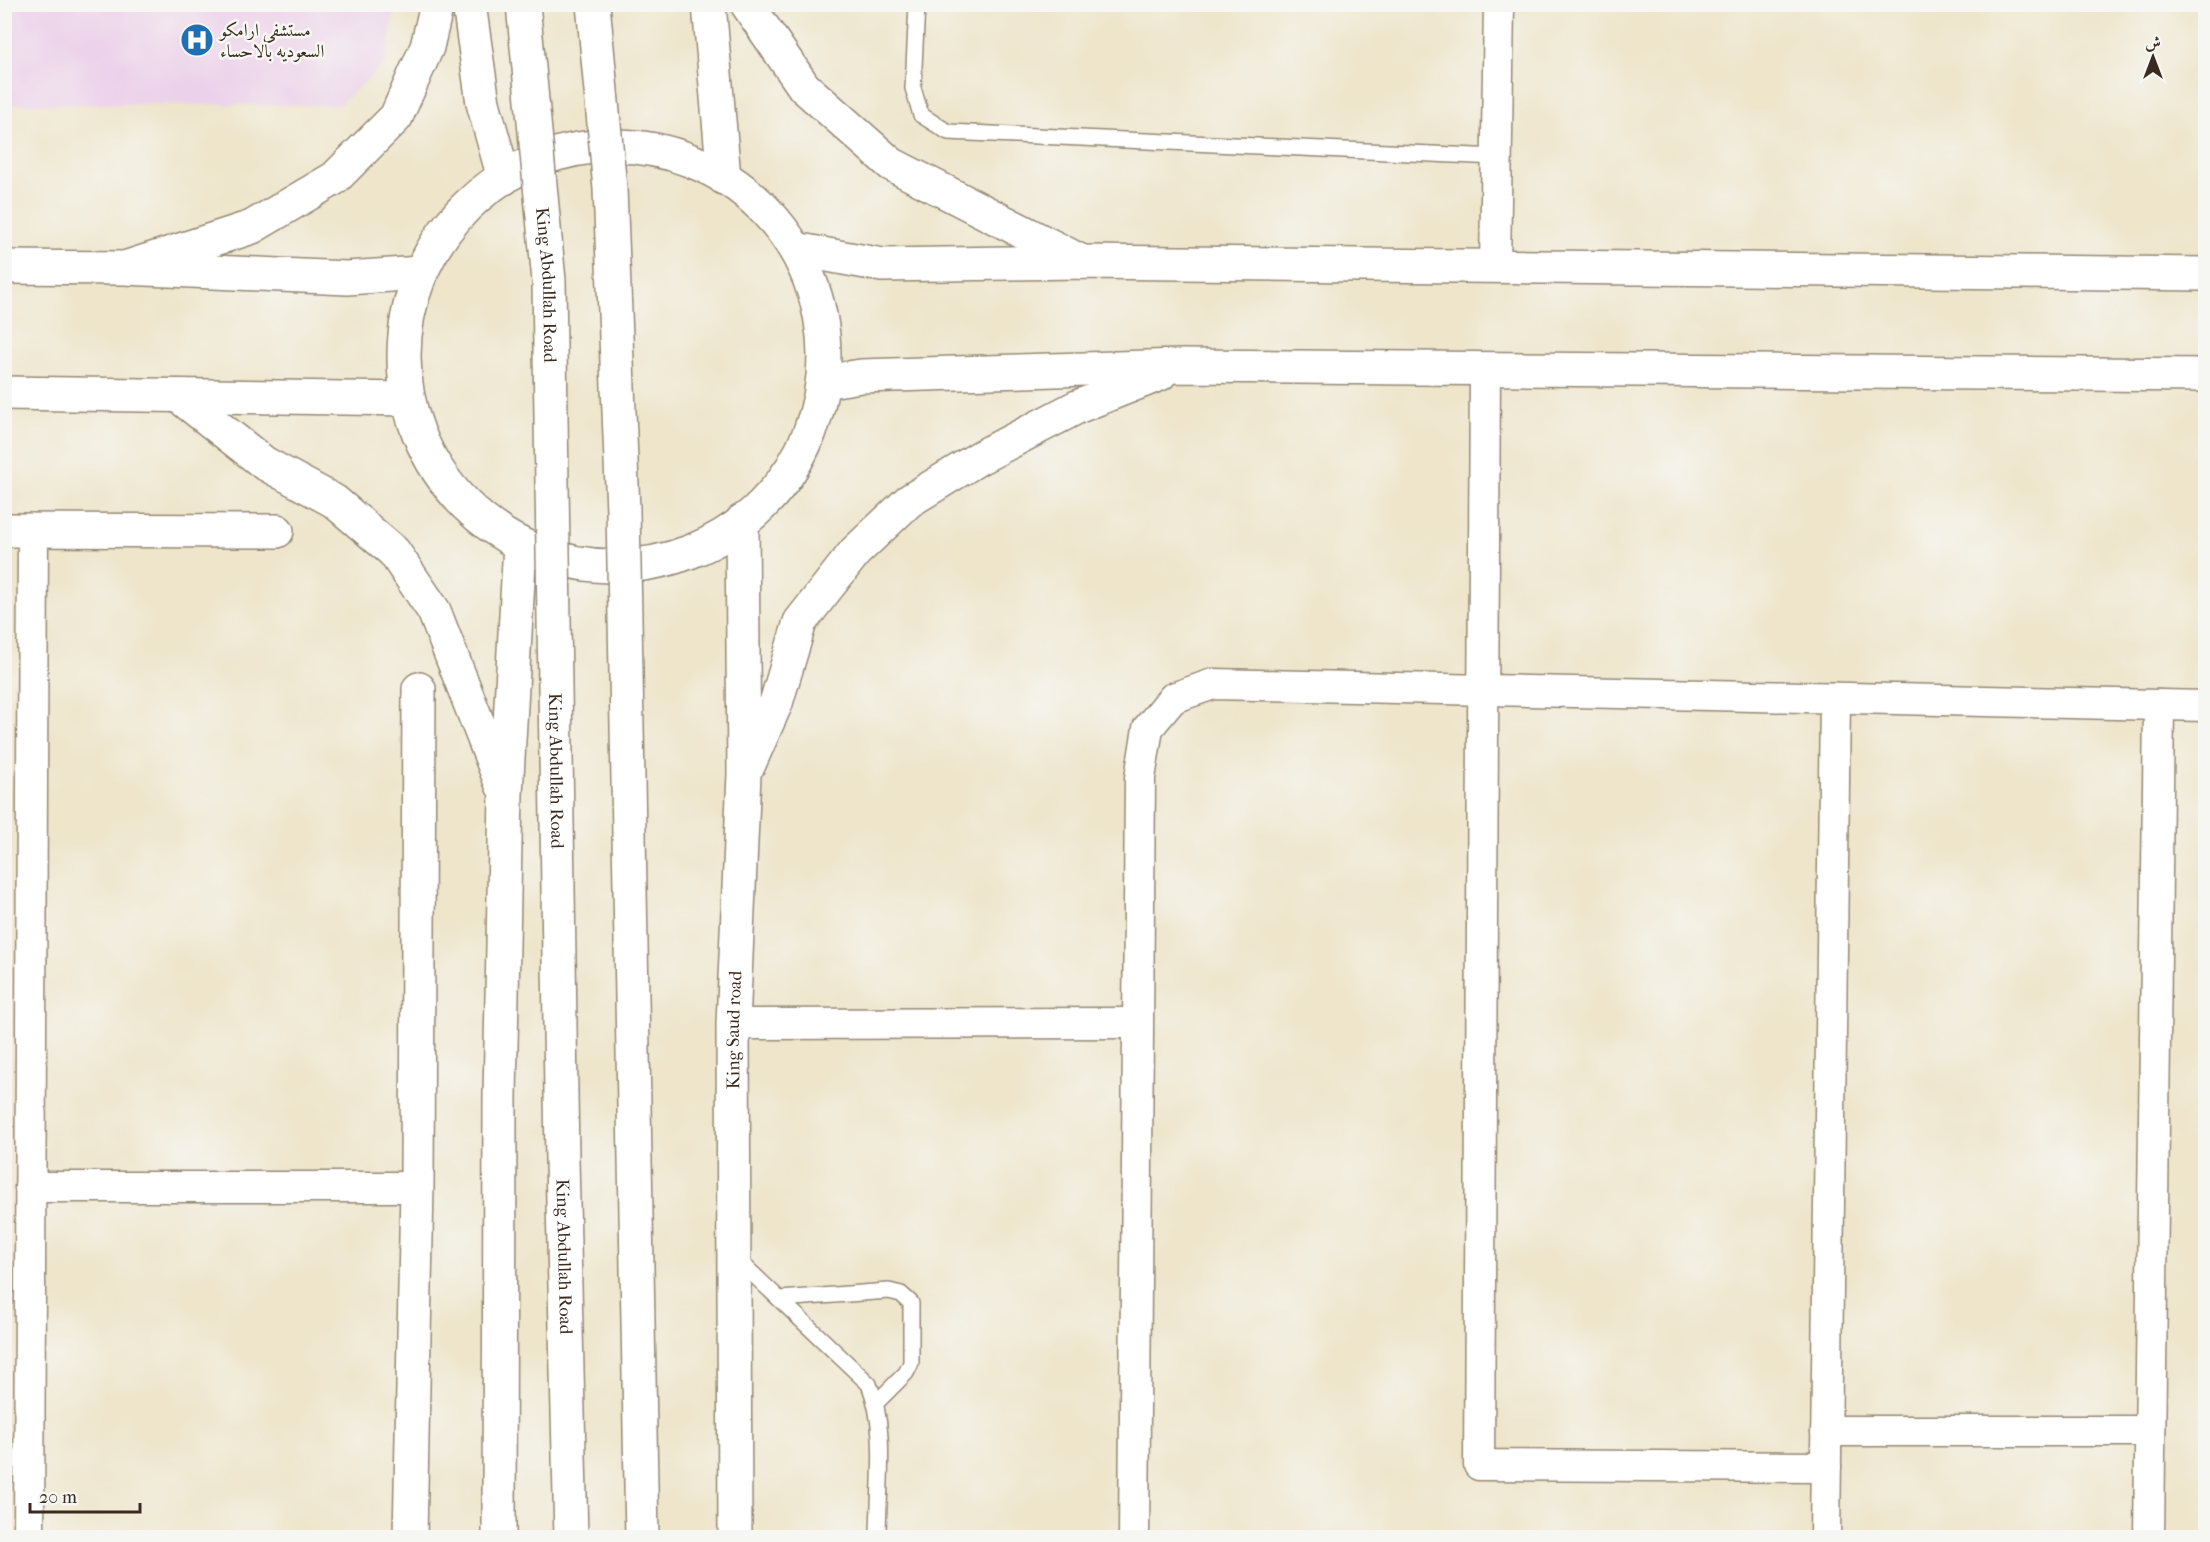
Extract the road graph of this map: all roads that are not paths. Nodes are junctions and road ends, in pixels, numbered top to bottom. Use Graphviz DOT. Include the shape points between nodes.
graph roads {
  1 [pos="437,4"];
  2 [pos="470,4"];
  3 [pos="523,4"];
  4 [pos="593,4"];
  5 [pos="709,4"];
  6 [pos="747,4"];
  7 [pos="917,4"];
  8 [pos="1499,4"];
  9 [pos="1497,158"];
  10 [pos="504,178"];
  11 [pos="724,178"];
  12 [pos="795,249"];
  13 [pos="1082,262"];
  14 [pos="4,267"];
  15 [pos="1496,267"];
  16 [pos="124,268"];
  17 [pos="420,273"];
  18 [pos="2205,274"];
  19 [pos="1181,366"];
  20 [pos="1485,368"];
  21 [pos="2205,375"];
  22 [pos="823,382"];
  23 [pos="4,393"];
  24 [pos="180,397"];
  25 [pos="408,399"];
  26 [pos="742,521"];
  27 [pos="19,530"];
  28 [pos="277,531"];
  29 [pos="520,544"];
  30 [pos="419,689"];
  31 [pos="1483,690"];
  32 [pos="1835,698"];
  33 [pos="2159,705"];
  34 [pos="2205,706"];
  35 [pos="744,774"];
  36 [pos="506,794"];
  37 [pos="18,951"];
  38 [pos="1137,1023"];
  39 [pos="733,1024"];
  40 [pos="30,1187"];
  41 [pos="417,1187"];
  42 [pos="732,1255"];
  43 [pos="780,1299"];
  44 [pos="876,1403"];
  45 [pos="1826,1431"];
  46 [pos="2150,1431"];
  47 [pos="17,1454"];
  48 [pos="1826,1467"];
  49 [pos="29,1538"];
  50 [pos="410,1538"];
  51 [pos="499,1538"];
  52 [pos="571,1538"];
  53 [pos="642,1538"];
  54 [pos="735,1538"];
  55 [pos="878,1538"];
  56 [pos="1134,1538"];
  57 [pos="1825,1538"];
  58 [pos="2149,1538"];
  1 -- 16 [label="main road" via="427,47 396,117 335,178 252,227"];
  2 -- 10 [label="main road" via="483,103"];
  3 -- 52 [label="main road, King Abdullah Road, bridge" via="549,281"];
  4 -- 53 [label="main road, bridge" via="610,189 623,510"];
  5 -- 11 [label="main road"];
  6 -- 13 [label="main road" via="804,87 891,164"];
  7 -- 9 [label="lane" via="913,88 921,115 948,132"];
  8 -- 9 [label="street"];
  9 -- 15 [label="street"];
  10 -- 11 [label="main road" via="563,153 627,147 693,162"];
  10 -- 17 [label="main road" via="455,218"];
  11 -- 12 [label="main road" via="776,221"];
  12 -- 13 [label="main road" via="882,265"];
  12 -- 22 [label="main road" via="820,312"];
  13 -- 15 [label="main road"];
  14 -- 16 [label="main road"];
  15 -- 18 [label="main road"];
  16 -- 17 [label="main road" via="347,278"];
  17 -- 25 [label="main road" via="404,334"];
  19 -- 20 [label="main road"];
  19 -- 22 [label="main road" via="861,376"];
  19 -- 35 [label="main road" via="1077,407 979,458 909,501 855,552 800,622 776,703"];
  20 -- 21 [label="main road"];
  20 -- 31 [label="street"];
  22 -- 26 [label="main road" via="802,451 782,482"];
  23 -- 24 [label="main road"];
  24 -- 25 [label="main road"];
  24 -- 36 [label="main road" via="264,463 334,501 394,552 434,611"];
  25 -- 29 [label="main road" via="421,441 461,501"];
  26 -- 29 [label="main road" via="697,549 662,560 626,565 554,557"];
  26 -- 35 [label="main road, King Saud road"];
  27 -- 28 [label="main road"];
  27 -- 37 [label="street"];
  29 -- 36 [label="main road"];
  30 -- 41 [label="main road"];
  31 -- 32 [label="street"];
  31 -- 38 [label="street" via="1213,684 1173,698 1148,728 1140,778"];
  31 -- 48 [label="street" via="1479,1466"];
  32 -- 33 [label="street"];
  32 -- 45 [label="street"];
  33 -- 34 [label="street"];
  33 -- 46 [label="street"];
  35 -- 39 [label="main road, King Saud road"];
  36 -- 51 [label="main road" via="500,1109"];
  37 -- 40 [label="street"];
  38 -- 39 [label="street"];
  38 -- 56 [label="street"];
  39 -- 42 [label="main road, King Saud road"];
  40 -- 41 [label="street"];
  40 -- 47 [label="street"];
  41 -- 50 [label="main road"];
  42 -- 43 [label="lane"];
  42 -- 54 [label="main road, King Saud road"];
  43 -- 44 [label="lane" via="869,1384"];
  43 -- 44 [label="lane" via="889,1291 901,1294 911,1303 911,1362 906,1373"];
  44 -- 55 [label="lane"];
  45 -- 46 [label="street"];
  45 -- 48 [label="street"];
  46 -- 58 [label="street"];
  47 -- 49 [label="street"];
  48 -- 57 [label="street"];
}
